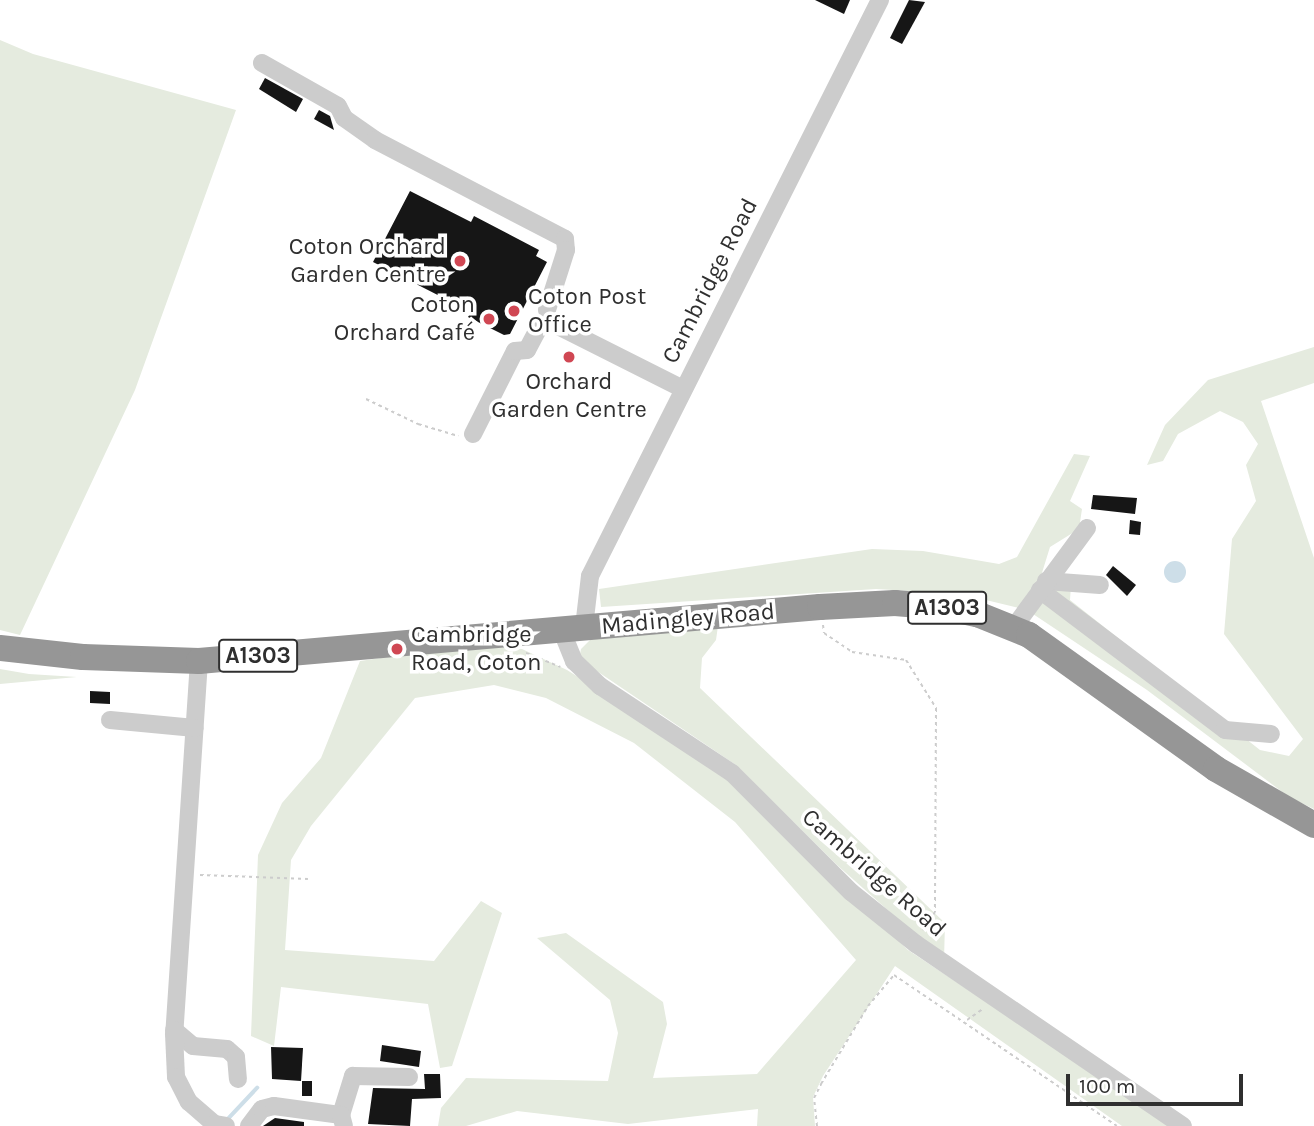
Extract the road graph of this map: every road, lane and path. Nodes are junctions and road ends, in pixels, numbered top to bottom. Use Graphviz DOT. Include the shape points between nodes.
graph roads {
  1 [pos="880,0"];
  2 [pos="262,63"];
  3 [pos="548,322"];
  4 [pos="682,389"];
  5 [pos="366,399"];
  6 [pos="473,434"];
  7 [pos="1087,528"];
  8 [pos="1100,585"];
  9 [pos="1043,586"];
  10 [pos="820,607"];
  11 [pos="1014,627"];
  12 [pos="573,628"];
  13 [pos="0,648"];
  14 [pos="199,661"];
  15 [pos="110,720"];
  16 [pos="195,728"];
  17 [pos="1271,734"];
  18 [pos="1314,825"];
  19 [pos="187,874"];
  20 [pos="308,878"];
  21 [pos="915,943"];
  22 [pos="972,1017"];
  23 [pos="967,1020"];
  24 [pos="174,1030"];
  25 [pos="409,1077"];
  26 [pos="238,1079"];
  27 [pos="342,1121"];
  28 [pos="226,1126"];
  29 [pos="249,1126"];
  30 [pos="817,1126"];
  31 [pos="1116,1126"];
  32 [pos="1183,1126"];
  1 -- 4 [label="street, Cambridge Road"];
  2 -- 3 [label="street" via="338,106 345,118 398,153 565,239"];
  3 -- 4 [label="street" via="616,366 647,369"];
  3 -- 6 [label="street" via="527,350 515,351"];
  4 -- 12 [label="street, Cambridge Road" via="590,576"];
  5 -- 6 [label="path" via="442,432"];
  7 -- 9 [label="street"];
  8 -- 9 [label="street"];
  9 -- 11 [label="street"];
  9 -- 17 [label="street" via="1225,730"];
  10 -- 11 [label="highway, Madingley Road / A1303" via="895,603 943,607"];
  10 -- 12 [label="highway, Madingley Road / A1303"];
  10 -- 21 [label="path" via="824,634 852,652 906,660 936,708 935,912"];
  11 -- 18 [label="highway, Madingley Road / A1303" via="1061,654 1244,788"];
  12 -- 14 [label="highway, Madingley Road / A1303"];
  12 -- 21 [label="street, Cambridge Road" via="574,661 600,686 722,765 851,892"];
  13 -- 14 [label="highway, Madingley Road / A1303" via="83,657"];
  14 -- 16 [label="street"];
  15 -- 16 [label="street"];
  16 -- 19 [label="street"];
  19 -- 20 [label="path"];
  19 -- 24 [label="street"];
  21 -- 32 [label="street, Cambridge Road"];
  22 -- 23 [label="path"];
  23 -- 30 [label="path" via="894,975 867,1006 821,1084 814,1098"];
  23 -- 31 [label="path"];
  24 -- 26 [label="street" via="193,1046 227,1049 236,1058"];
  24 -- 28 [label="street" via="176,1077 189,1102 214,1124"];
  25 -- 27 [label="street" via="353,1076"];
  27 -- 29 [label="street" via="274,1106 262,1109"];
}
